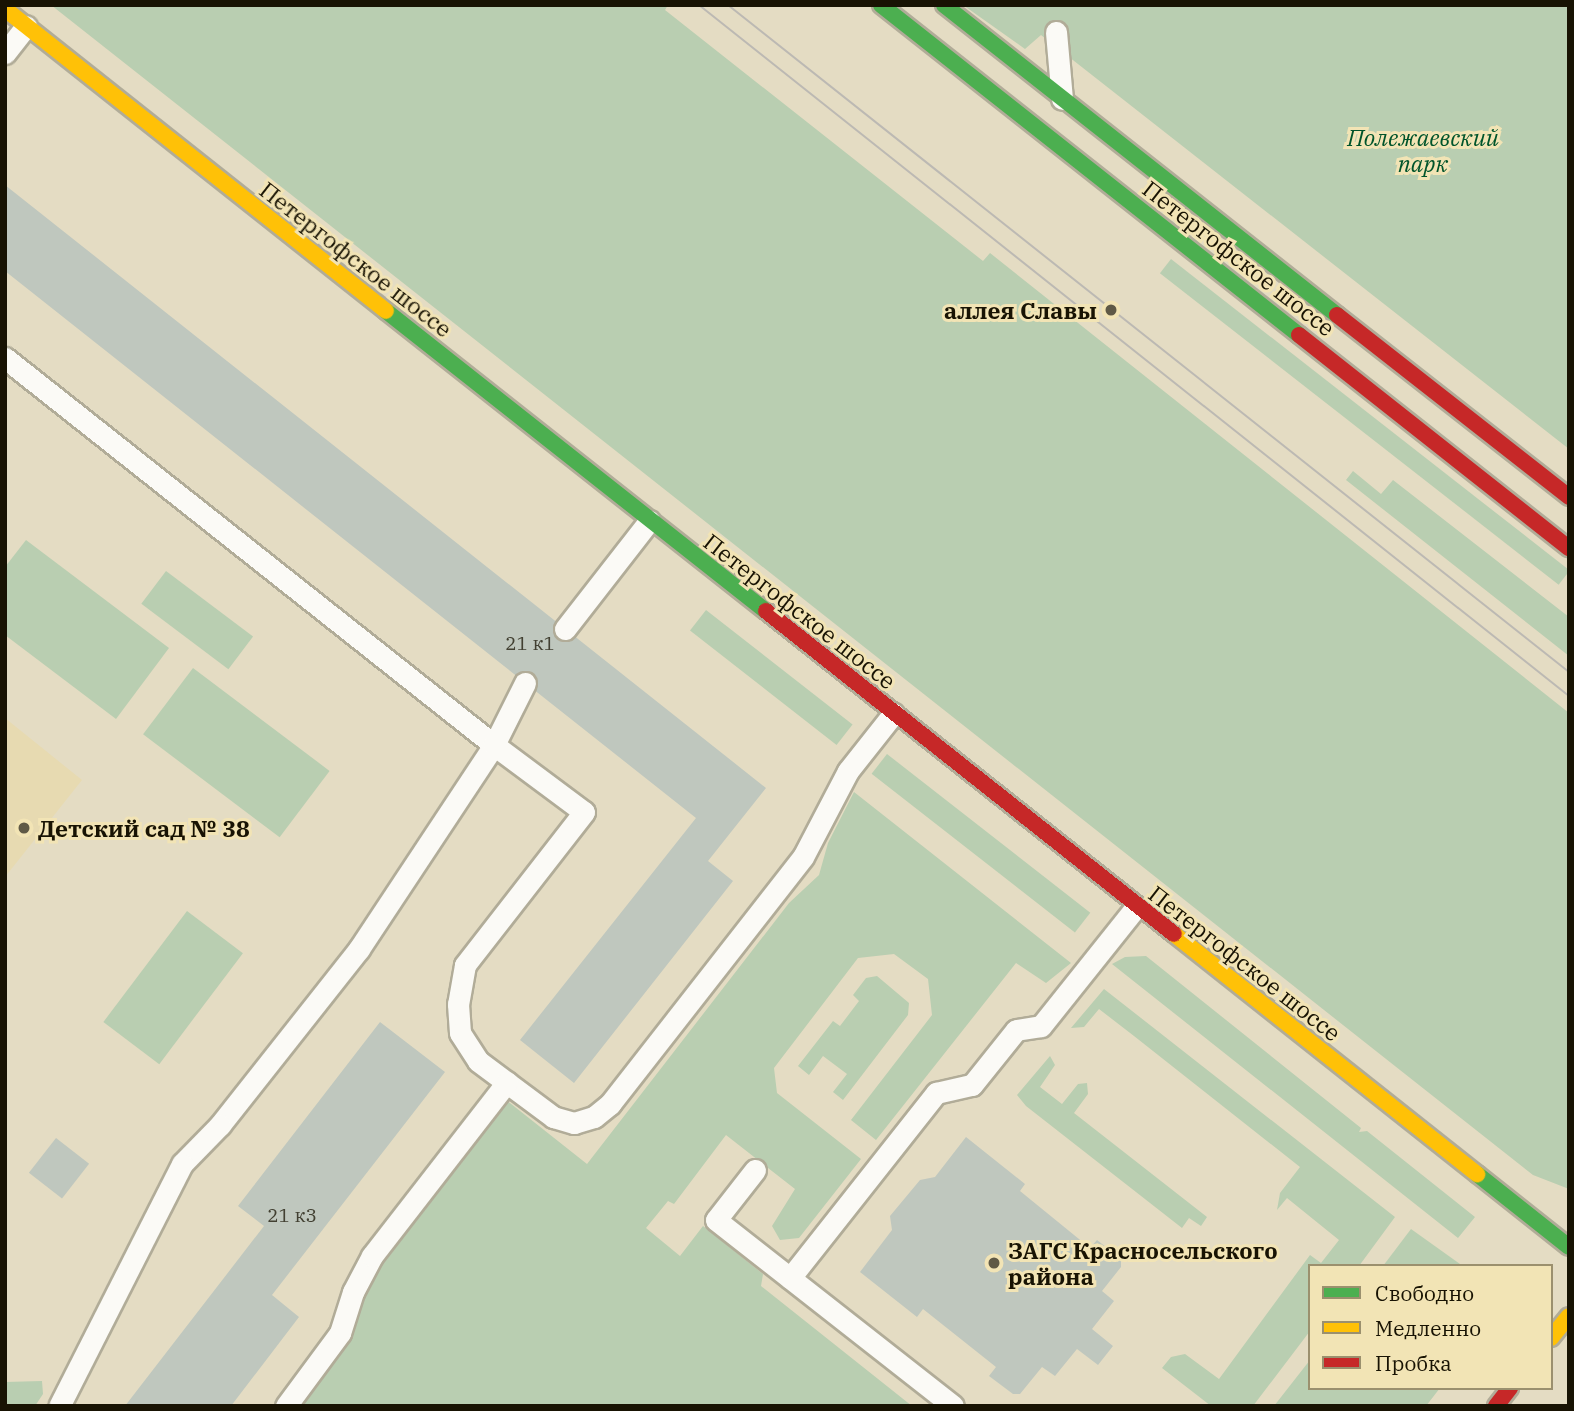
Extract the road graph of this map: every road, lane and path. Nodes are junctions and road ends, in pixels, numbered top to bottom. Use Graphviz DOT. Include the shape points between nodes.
graph roads {
  1 [pos="881,5"];
  2 [pos="944,5"];
  3 [pos="5,9"];
  4 [pos="26,26"];
  5 [pos="1056,32"];
  6 [pos="5,53"];
  7 [pos="1062,99"];
  8 [pos="5,358"];
  9 [pos="1569,497"];
  10 [pos="649,521"];
  11 [pos="1569,548"];
  12 [pos="565,629"];
  13 [pos="525,683"];
  14 [pos="893,714"];
  15 [pos="494,745"];
  16 [pos="1136,907"];
  17 [pos="507,1082"];
  18 [pos="755,1170"];
  19 [pos="1569,1247"];
  20 [pos="790,1278"];
  21 [pos="1569,1316"];
  22 [pos="1553,1336"];
  23 [pos="1508,1390"];
  24 [pos="59,1406"];
  25 [pos="286,1406"];
  26 [pos="953,1406"];
  27 [pos="1496,1406"];
  1 -- 11 [label="street, Петергофское шоссе"];
  2 -- 7 [label="street, Петергофское шоссе"];
  3 -- 4 [label="street, Петергофское шоссе"];
  4 -- 6 [label="lane"];
  4 -- 10 [label="street, Петергофское шоссе"];
  5 -- 7 [label="lane"];
  7 -- 9 [label="street, Петергофское шоссе"];
  8 -- 15 [label="lane"];
  10 -- 12 [label="lane"];
  10 -- 14 [label="street, Петергофское шоссе"];
  13 -- 15 [label="lane"];
  14 -- 16 [label="street, Петергофское шоссе"];
  14 -- 17 [label="lane" via="848,771 803,857 610,1104 594,1117 574,1123 553,1117"];
  15 -- 17 [label="lane" via="583,811 465,965 458,1004 460,1033 478,1061"];
  15 -- 24 [label="lane" via="359,949 220,1125 182,1164"];
  16 -- 19 [label="street, Петергофское шоссе"];
  16 -- 20 [label="lane" via="1041,1026 1016,1030 972,1086 936,1093"];
  17 -- 25 [label="lane" via="372,1256 353,1292 340,1333"];
  18 -- 20 [label="lane" via="716,1220"];
  20 -- 26 [label="lane"];
  21 -- 22 [label="street"];
  23 -- 27 [label="street"];
}
